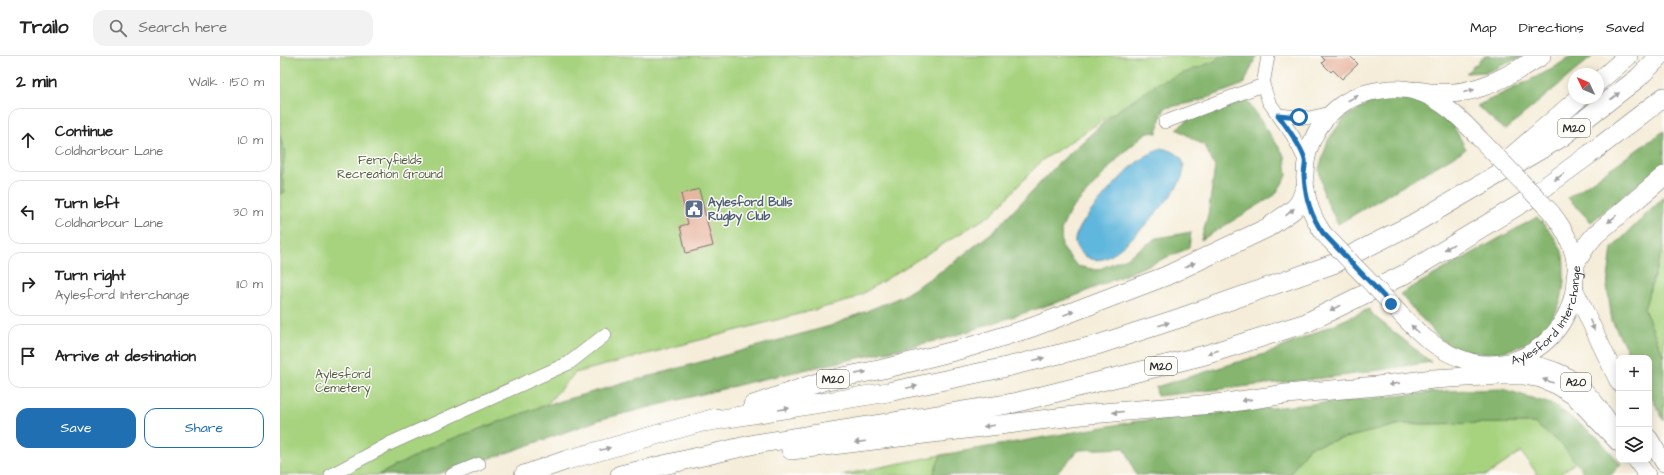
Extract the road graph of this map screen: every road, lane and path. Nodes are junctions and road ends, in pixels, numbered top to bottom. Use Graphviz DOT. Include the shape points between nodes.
graph roads {
  1 [pos="1268,56"];
  2 [pos="1541,56"];
  3 [pos="1628,56"];
  4 [pos="1660,56"];
  5 [pos="1604,77"];
  6 [pos="1263,85"];
  7 [pos="1664,88"];
  8 [pos="1417,92"];
  9 [pos="1664,97"];
  10 [pos="1572,104"];
  11 [pos="1331,113"];
  12 [pos="1278,115"];
  13 [pos="1165,122"];
  14 [pos="1590,154"];
  15 [pos="1305,160"];
  16 [pos="1664,176"];
  17 [pos="1478,187"];
  18 [pos="1305,189"];
  19 [pos="1576,262"];
  20 [pos="1575,290"];
  21 [pos="605,335"];
  22 [pos="1511,362"];
  23 [pos="1491,365"];
  24 [pos="1616,377"];
  25 [pos="1433,378"];
  26 [pos="704,422"];
  27 [pos="1616,432"];
  28 [pos="1616,439"];
  29 [pos="1652,443"];
  30 [pos="688,460"];
  31 [pos="1638,463"];
  32 [pos="1664,463"];
  33 [pos="479,464"];
  34 [pos="331,475"];
  35 [pos="452,475"];
  36 [pos="524,475"];
  37 [pos="620,475"];
  38 [pos="1647,475"];
  1 -- 6 [label="street"];
  8 -- 2 [label="highway, one-way" via="1443,95 1471,91 1502,78"];
  3 -- 5 [label="highway"];
  17 -- 4 [label="highway, M20, one-way" via="1562,137 1638,78"];
  6 -- 12 [label="street" via="1268,102"];
  6 -- 13 [label="street"];
  7 -- 14 [label="highway, M20"];
  11 -- 8 [label="main road, Aylesford Interchange, one-way" via="1345,102 1374,91 1397,88"];
  8 -- 19 [label="main road, Aylesford Interchange, bridge" via="1451,110 1551,212 1566,234"];
  9 -- 14 [label="highway, M20"];
  10 -- 17 [label="highway, M20"];
  11 -- 12 [label="street" via="1310,118"];
  11 -- 15 [label="main road, Aylesford Interchange" via="1316,134"];
  12 -- 15 [label="street" via="1293,136"];
  14 -- 30 [label="highway, M20, one-way" via="1527,200 1406,274 1306,322 1205,354 1014,403 754,444"];
  15 -- 18 [label="main road, Aylesford Interchange"];
  16 -- 19 [label="highway, one-way" via="1595,235"];
  26 -- 17 [label="highway, M20, one-way" via="888,392 1097,345 1333,264 1413,224"];
  23 -- 18 [label="main road, Aylesford Interchange, one-way, bridge" via="1472,362 1442,350 1416,331 1323,233 1310,210"];
  26 -- 18 [label="highway, M20, one-way" via="823,381 966,348 1033,327 1166,276 1267,228 1293,210 1300,202"];
  19 -- 20 [label="main road, Aylesford Interchange"];
  20 -- 22 [label="main road, Aylesford Interchange" via="1565,320 1556,333 1532,353"];
  20 -- 24 [label="main road, one-way"];
  21 -- 34 [label="street" via="569,363 391,443"];
  22 -- 23 [label="main road, Aylesford Interchange"];
  22 -- 27 [label="main road, A20" via="1545,366 1571,379 1592,398"];
  23 -- 25 [label="highway, M20"];
  28 -- 25 [label="highway, M20, one-way" via="1575,396 1558,384 1541,378 1523,375"];
  25 -- 30 [label="highway, M20, one-way" via="1226,402 1090,414 818,448"];
  36 -- 26 [label="highway, M20, one-way" via="567,460"];
  29 -- 32 [label="main road"];
  30 -- 37 [label="highway, M20"];
  31 -- 38 [label="main road"];
  33 -- 35 [label="street"];
}
